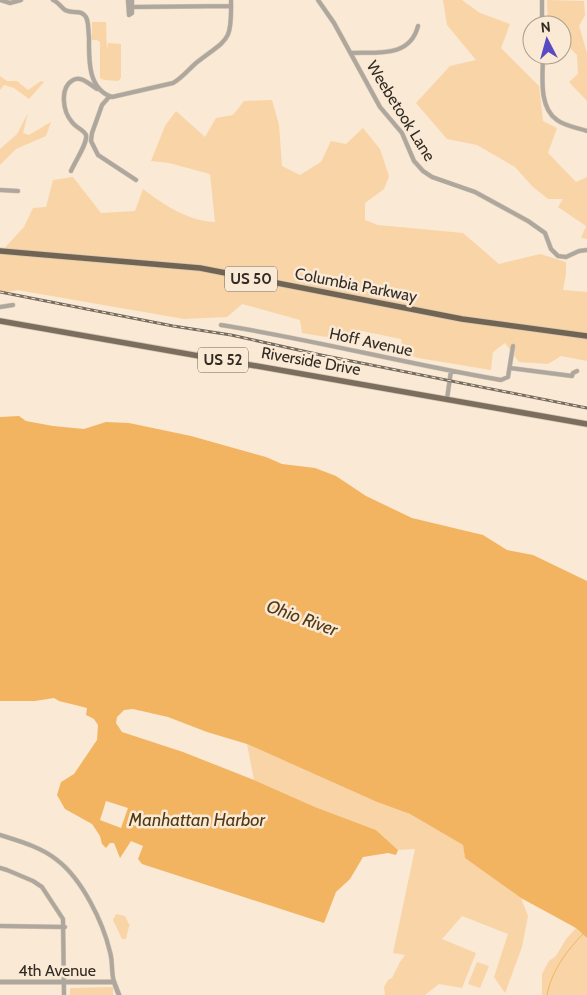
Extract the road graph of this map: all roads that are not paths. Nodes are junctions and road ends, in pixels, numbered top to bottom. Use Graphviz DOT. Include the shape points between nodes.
graph roads {
  1 [pos="0,0"];
  2 [pos="21,0"];
  3 [pos="53,0"];
  4 [pos="128,0"];
  5 [pos="132,0"];
  6 [pos="231,0"];
  7 [pos="318,0"];
  8 [pos="542,0"];
  9 [pos="231,6"];
  10 [pos="133,7"];
  11 [pos="542,15"];
  12 [pos="418,26"];
  13 [pos="351,53"];
  14 [pos="543,65"];
  15 [pos="99,90"];
  16 [pos="109,97"];
  17 [pos="587,131"];
  18 [pos="71,171"];
  19 [pos="136,180"];
  20 [pos="0,190"];
  21 [pos="18,191"];
  22 [pos="587,250"];
  23 [pos="0,251"];
  24 [pos="13,305"];
  25 [pos="0,306"];
  26 [pos="0,321"];
  27 [pos="221,325"];
  28 [pos="587,336"];
  29 [pos="513,346"];
  30 [pos="510,369"];
  31 [pos="450,371"];
  32 [pos="577,371"];
  33 [pos="447,399"];
  34 [pos="587,424"];
  35 [pos="0,835"];
  36 [pos="0,868"];
  37 [pos="0,926"];
  38 [pos="64,927"];
  39 [pos="0,982"];
  40 [pos="64,982"];
  41 [pos="114,982"];
  42 [pos="64,995"];
  43 [pos="119,995"];
  1 -- 2 [label="street" via="10,3"];
  3 -- 15 [label="street" via="66,10 83,14 87,20 91,69"];
  4 -- 10 [label="street" via="129,15"];
  5 -- 10 [label="street"];
  6 -- 9 [label="street"];
  7 -- 13 [label="street, Weebetook Lane"];
  8 -- 11 [label="street"];
  9 -- 10 [label="street"];
  9 -- 16 [label="street" via="230,32 225,40 179,80"];
  12 -- 13 [label="street" via="408,46 390,52"];
  13 -- 22 [label="street, Weebetook Lane" via="380,107 402,133 422,171 475,192 528,221 545,233 551,249 558,256 566,257"];
  14 -- 17 [label="street" via="544,93 549,110 556,120"];
  15 -- 16 [label="street"];
  15 -- 18 [label="street" via="77,78 65,90 66,113 86,137"];
  16 -- 19 [label="street" via="102,105 91,142 103,159"];
  20 -- 21 [label="street"];
  23 -- 28 [label="highway, Columbia Parkway / US 50" via="200,268 462,319"];
  24 -- 25 [label="street"];
  26 -- 33 [label="main road, Riverside Drive / US 52"];
  27 -- 31 [label="street, Hoff Avenue"];
  29 -- 30 [label="street"];
  30 -- 31 [label="street, Hoff Avenue" via="504,380"];
  30 -- 32 [label="street" via="572,376"];
  31 -- 33 [label="street"];
  33 -- 34 [label="main road, Riverside Drive / US 52"];
  35 -- 41 [label="street" via="43,851 69,871 99,919 111,954"];
  36 -- 38 [label="street" via="33,881 44,891 63,919"];
  37 -- 38 [label="street"];
  38 -- 40 [label="street"];
  39 -- 40 [label="street, 4th Avenue"];
  40 -- 41 [label="street, 4th Avenue"];
  40 -- 42 [label="street"];
  41 -- 43 [label="street"];
}
